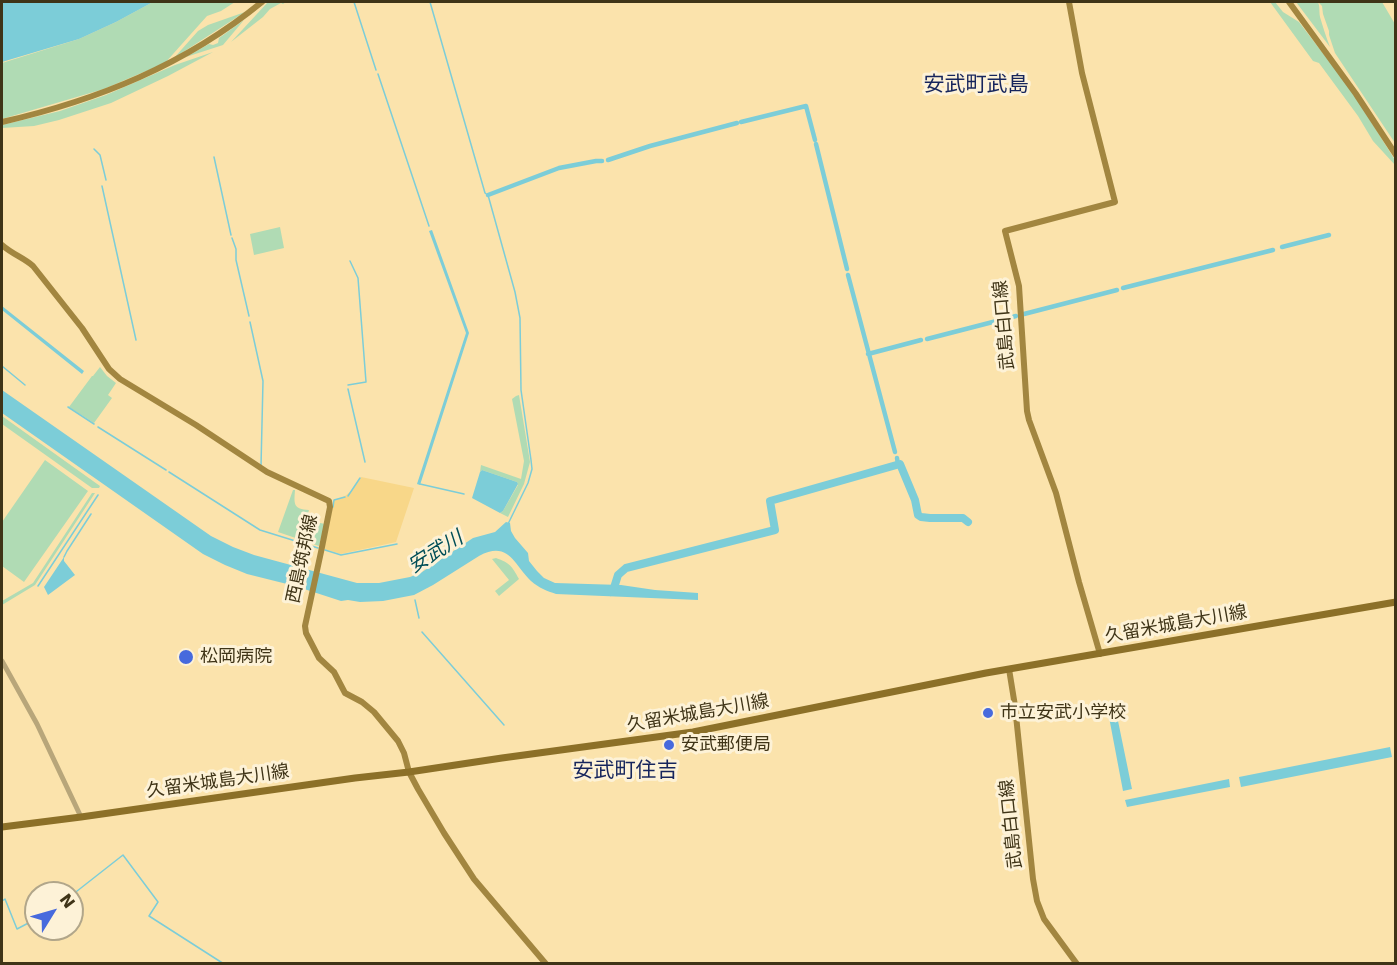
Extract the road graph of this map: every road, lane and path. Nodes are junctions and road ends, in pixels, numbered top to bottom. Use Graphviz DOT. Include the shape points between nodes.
graph roads {
  1 [pos="262,2"];
  2 [pos="1069,2"];
  3 [pos="1288,2"];
  4 [pos="2,123"];
  5 [pos="1395,155"];
  6 [pos="2,246"];
  7 [pos="1395,602"];
  8 [pos="1100,654"];
  9 [pos="2,661"];
  10 [pos="1009,669"];
  11 [pos="409,772"];
  12 [pos="81,817"];
  13 [pos="2,827"];
  14 [pos="546,963"];
  15 [pos="1077,963"];
  1 -- 4 [label="main road" via="215,37 138,79 60,108"];
  2 -- 8 [label="main road, 武島白口線" via="1082,73 1115,202 1005,231 1019,285 1029,420 1056,493"];
  3 -- 5 [label="main road"];
  6 -- 11 [label="main road, 西島筑邦線" via="33,266 120,379 267,472 329,501 305,631 345,693 375,712 388,727 404,753"];
  7 -- 8 [label="main road, 久留米城島大川線"];
  8 -- 10 [label="main road, 久留米城島大川線"];
  9 -- 12 [label="street"];
  10 -- 11 [label="main road, 久留米城島大川線" via="693,732"];
  10 -- 15 [label="main road, 武島白口線" via="1037,901 1044,919"];
  11 -- 12 [label="main road, 久留米城島大川線"];
  11 -- 14 [label="main road, 西島筑邦線" via="474,879"];
  12 -- 13 [label="main road, 久留米城島大川線"];
}
